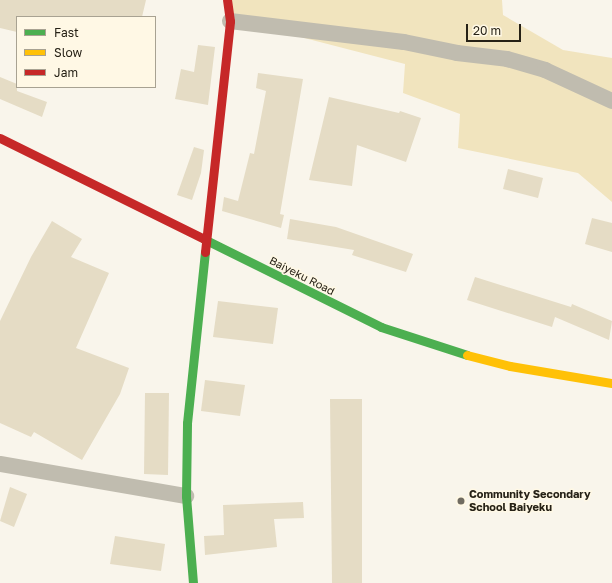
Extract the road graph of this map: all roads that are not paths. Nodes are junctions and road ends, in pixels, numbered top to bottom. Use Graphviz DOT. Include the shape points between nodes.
graph roads {
  1 [pos="227,0"];
  2 [pos="230,22"];
  3 [pos="612,101"];
  4 [pos="0,138"];
  5 [pos="206,241"];
  6 [pos="612,383"];
  7 [pos="0,464"];
  8 [pos="186,496"];
  9 [pos="193,583"];
  1 -- 2 [label="main road"];
  2 -- 3 [label="street" via="404,42 457,53 507,59 545,70"];
  2 -- 5 [label="main road"];
  4 -- 5 [label="main road, Baiyeku Road"];
  5 -- 6 [label="main road, Baiyeku Road" via="381,327 444,349 510,366"];
  5 -- 8 [label="main road" via="187,423"];
  7 -- 8 [label="street"];
  8 -- 9 [label="main road"];
}
